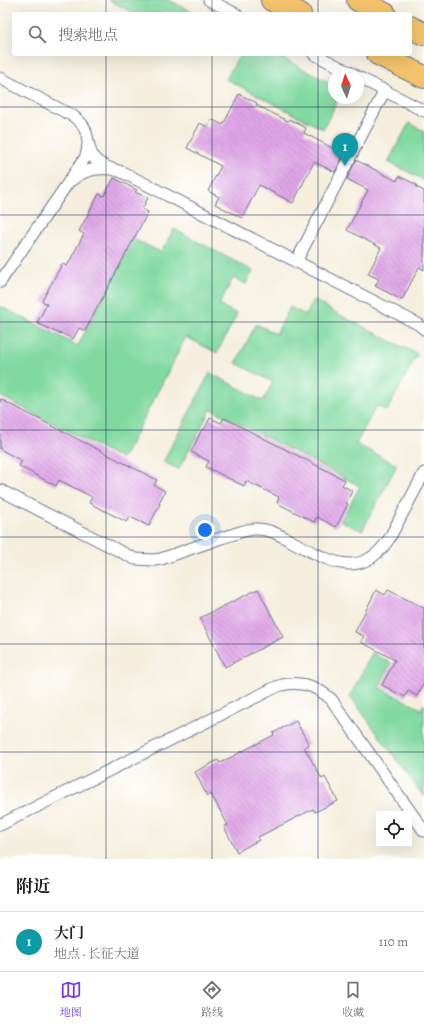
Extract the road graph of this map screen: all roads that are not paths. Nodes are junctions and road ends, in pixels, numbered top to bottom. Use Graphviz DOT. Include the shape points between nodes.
graph roads {
  1 [pos="209,0"];
  2 [pos="272,0"];
  3 [pos="358,0"];
  4 [pos="232,12"];
  5 [pos="296,12"];
  6 [pos="381,12"];
  7 [pos="412,28"];
  8 [pos="424,34"];
  9 [pos="318,56"];
  10 [pos="382,56"];
  11 [pos="341,68"];
  12 [pos="424,77"];
  13 [pos="0,78"];
  14 [pos="364,80"];
  15 [pos="385,90"];
  16 [pos="424,111"];
  17 [pos="88,144"];
  18 [pos="111,169"];
  19 [pos="66,186"];
  20 [pos="296,262"];
  21 [pos="0,282"];
  22 [pos="424,329"];
  23 [pos="424,473"];
  24 [pos="0,490"];
  25 [pos="0,825"];
  26 [pos="424,830"];
  1 -- 4 [label="lane"];
  2 -- 5 [label="main road"];
  3 -- 6 [label="main road"];
  7 -- 8 [label="main road"];
  9 -- 11 [label="lane"];
  10 -- 12 [label="main road"];
  13 -- 17 [label="lane" via="73,116 84,127"];
  14 -- 15 [label="lane"];
  15 -- 16 [label="lane"];
  15 -- 20 [label="lane"];
  17 -- 18 [label="lane" via="98,162"];
  17 -- 19 [label="lane" via="85,158"];
  18 -- 19 [label="lane" via="90,170 74,178"];
  18 -- 20 [label="lane" via="122,172"];
  19 -- 21 [label="lane"];
  20 -- 22 [label="lane"];
  23 -- 24 [label="lane" via="389,540 370,559 350,564 327,560 277,534 258,529 241,532 161,559 135,559"];
  25 -- 26 [label="lane" via="268,691 283,685 297,684 309,685 332,700"];
}
